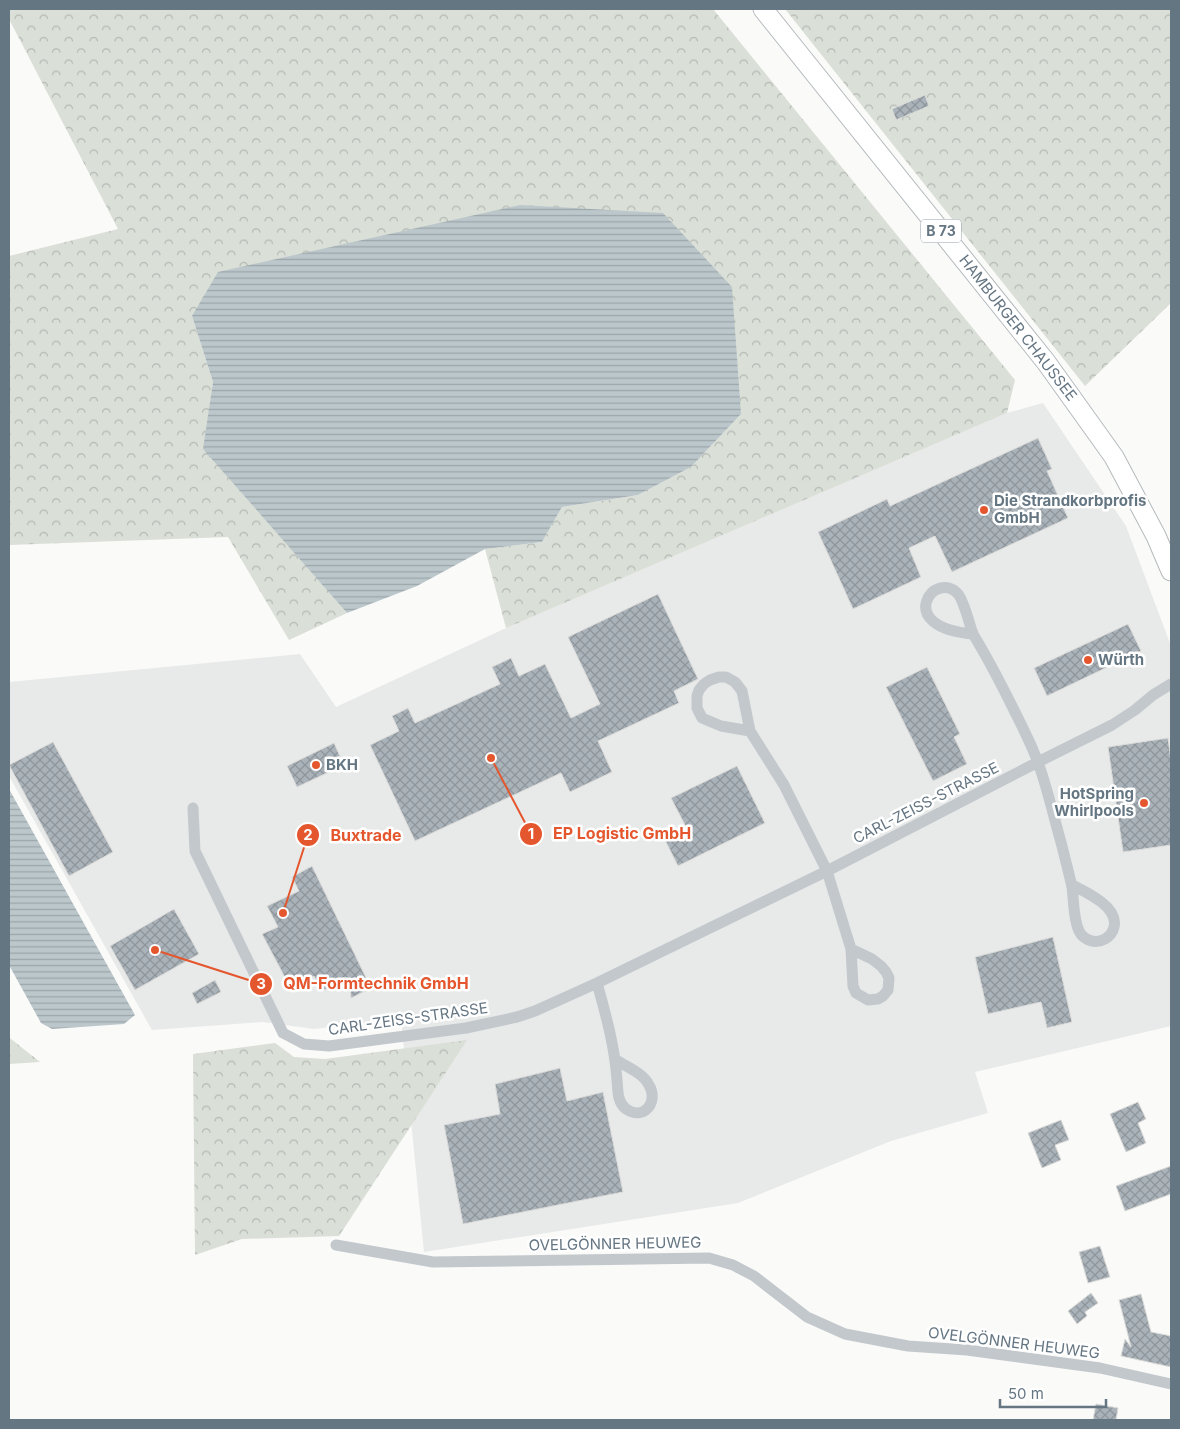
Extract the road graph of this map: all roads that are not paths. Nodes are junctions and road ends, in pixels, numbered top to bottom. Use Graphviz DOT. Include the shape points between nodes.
graph roads {
  1 [pos="763,9"];
  2 [pos="1171,571"];
  3 [pos="973,634"];
  4 [pos="1171,684"];
  5 [pos="750,731"];
  6 [pos="1038,762"];
  7 [pos="193,808"];
  8 [pos="827,871"];
  9 [pos="1072,885"];
  10 [pos="851,949"];
  11 [pos="597,983"];
  12 [pos="616,1060"];
  13 [pos="336,1245"];
  14 [pos="1171,1384"];
  1 -- 2 [label="main road, HAMBURGER CHAUSSEE / B 73" via="1040,354 1082,411 1126,477"];
  3 -- 3 [label="street" via="960,596 954,590 938,588 930,594 925,611 930,619 948,630"];
  3 -- 6 [label="street"];
  4 -- 6 [label="street, CARL-ZEISS-STRASSE" via="1112,725"];
  5 -- 5 [label="street" via="742,691 735,682 719,677 704,684 697,696 697,708 702,718 721,726"];
  5 -- 8 [label="street" via="784,785"];
  6 -- 8 [label="street, CARL-ZEISS-STRASSE"];
  6 -- 9 [label="street"];
  7 -- 11 [label="street, CARL-ZEISS-STRASSE" via="195,851 283,1032 304,1044 329,1046 498,1022 535,1011"];
  8 -- 10 [label="street"];
  8 -- 11 [label="street, CARL-ZEISS-STRASSE"];
  9 -- 9 [label="street" via="1110,910 1115,925 1106,938 1093,941 1085,939 1080,932"];
  10 -- 10 [label="street" via="856,993 868,1000 884,996 888,990 886,972 872,959"];
  11 -- 12 [label="street"];
  12 -- 12 [label="street" via="621,1103 627,1110 645,1111 651,1103 649,1084"];
  13 -- 14 [label="street, OVELGÖNNER HEUWEG" via="432,1262 709,1258 754,1276 807,1317 845,1334 908,1346 967,1350 1100,1368"];
}
